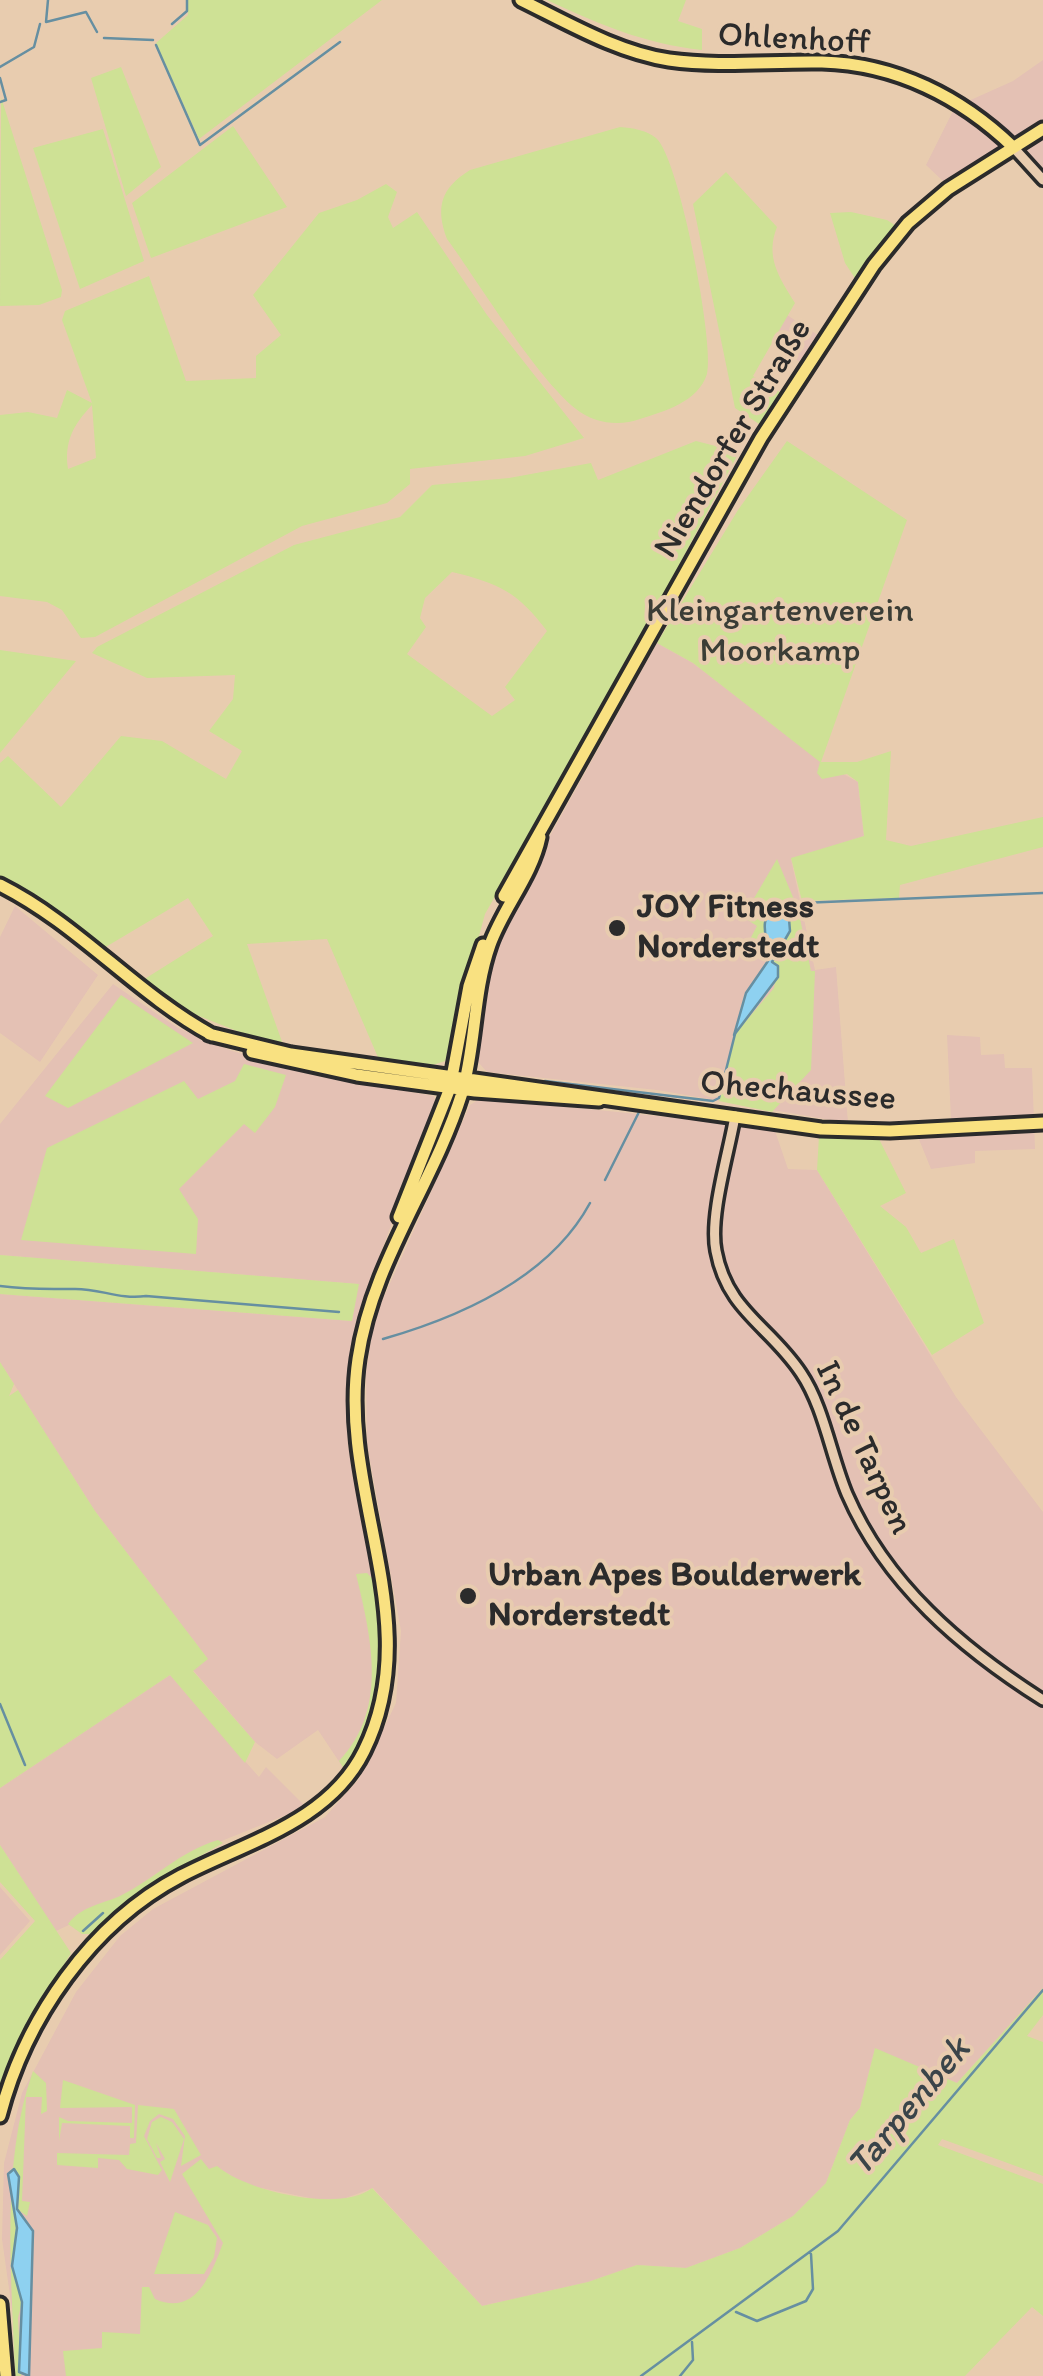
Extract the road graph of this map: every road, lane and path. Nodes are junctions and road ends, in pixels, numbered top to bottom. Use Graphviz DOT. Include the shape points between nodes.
graph roads {
  1 [pos="521,0"];
  2 [pos="1043,129"];
  3 [pos="1013,147"];
  4 [pos="1043,180"];
  5 [pos="0,884"];
  6 [pos="458,1083"];
  7 [pos="735,1116"];
  8 [pos="1043,1122"];
  9 [pos="1043,1700"];
  10 [pos="0,2116"];
  11 [pos="0,2304"];
  12 [pos="6,2376"];
  1 -- 3 [label="main road, Ohlenhoff" via="604,40 670,60 826,62 880,70 939,92"];
  2 -- 3 [label="main road, Niendorfer Straße"];
  3 -- 4 [label="street"];
  3 -- 6 [label="main road, Niendorfer Straße" via="908,223 761,438 502,901 477,961"];
  5 -- 6 [label="main road, Ohechaussee" via="41,906 144,992 208,1034"];
  6 -- 7 [label="main road, Ohechaussee"];
  6 -- 10 [label="main road, Niendorfer Straße" via="387,1245 365,1318 355,1389 358,1462 390,1626 386,1687 362,1755 344,1782 306,1814 180,1877 118,1920 54,1995 21,2056"];
  7 -- 8 [label="main road, Ohechaussee" via="852,1132"];
  7 -- 9 [label="street, In de Tarpen" via="714,1245 722,1280 735,1303 804,1376 856,1513 889,1567 973,1654"];
  11 -- 12 [label="main road"];
}
